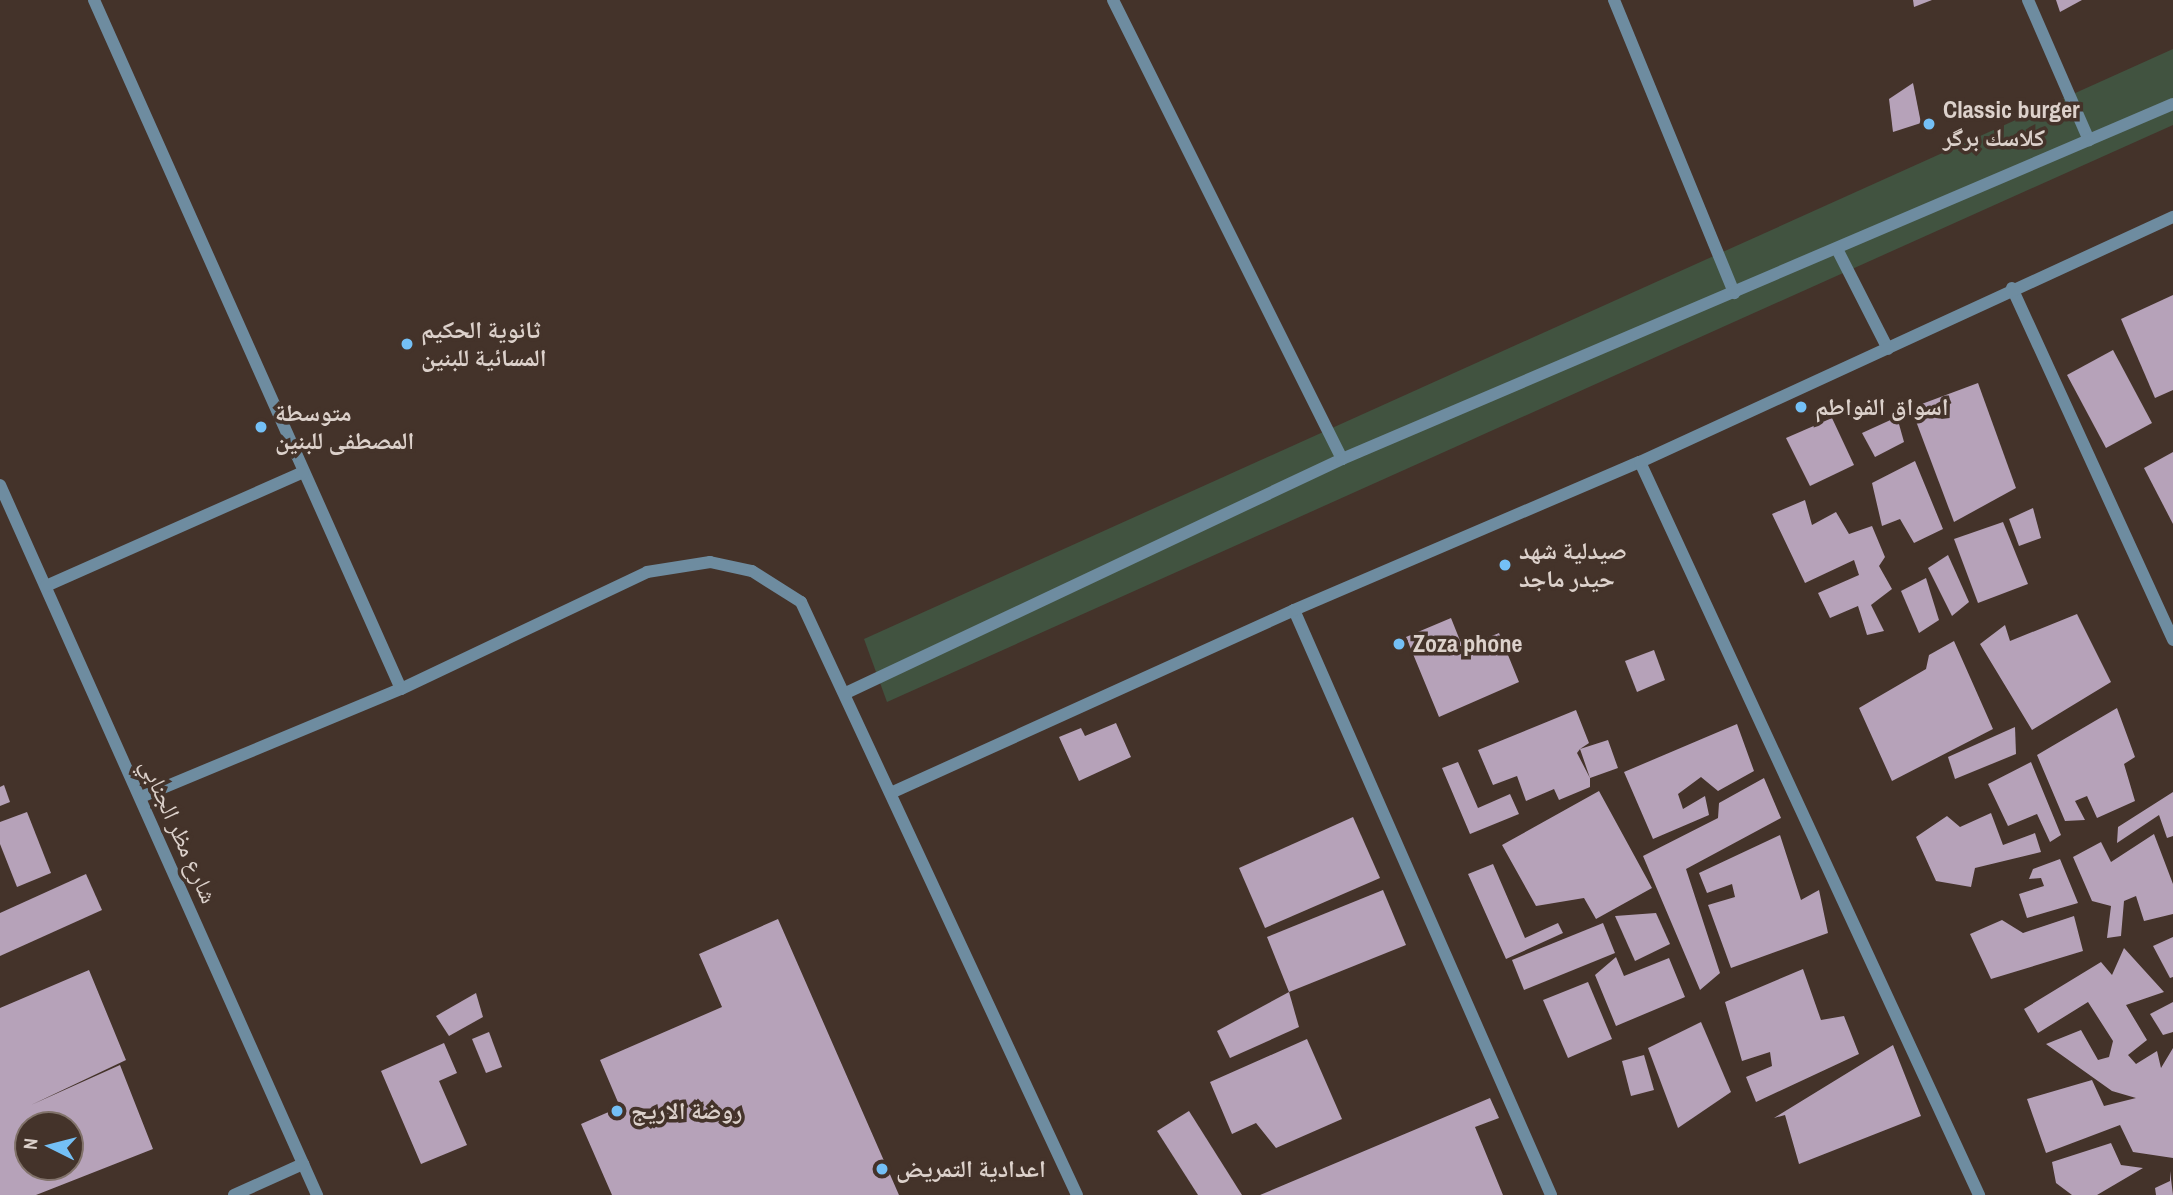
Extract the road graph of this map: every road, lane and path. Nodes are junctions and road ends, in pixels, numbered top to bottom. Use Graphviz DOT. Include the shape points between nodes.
graph roads {
  1 [pos="94,0"];
  2 [pos="1113,0"];
  3 [pos="1614,0"];
  4 [pos="2028,0"];
  5 [pos="2173,104"];
  6 [pos="2089,140"];
  7 [pos="2173,217"];
  8 [pos="1837,249"];
  9 [pos="2012,288"];
  10 [pos="1734,293"];
  11 [pos="1888,349"];
  12 [pos="1342,459"];
  13 [pos="1640,462"];
  14 [pos="303,472"];
  15 [pos="0,485"];
  16 [pos="46,586"];
  17 [pos="1294,610"];
  18 [pos="2173,640"];
  19 [pos="401,689"];
  20 [pos="848,692"];
  21 [pos="893,792"];
  22 [pos="142,797"];
  23 [pos="303,1164"];
  24 [pos="234,1195"];
  25 [pos="317,1195"];
  26 [pos="1077,1195"];
  27 [pos="1551,1195"];
  28 [pos="1979,1195"];
  1 -- 14 [label="street"];
  2 -- 12 [label="street"];
  3 -- 10 [label="street"];
  4 -- 6 [label="street"];
  5 -- 6 [label="street"];
  6 -- 8 [label="street"];
  7 -- 9 [label="street"];
  8 -- 10 [label="street"];
  8 -- 11 [label="street"];
  9 -- 11 [label="street"];
  9 -- 18 [label="street"];
  10 -- 12 [label="street"];
  11 -- 13 [label="street"];
  12 -- 20 [label="street"];
  13 -- 17 [label="street"];
  13 -- 28 [label="street"];
  14 -- 16 [label="street"];
  14 -- 19 [label="street"];
  15 -- 16 [label="street, شارع مظر الجنابي"];
  16 -- 22 [label="street, شارع مظر الجنابي"];
  17 -- 21 [label="street"];
  17 -- 27 [label="street"];
  19 -- 20 [label="street" via="647,572 710,562 752,570 801,602"];
  19 -- 22 [label="street"];
  20 -- 21 [label="street"];
  21 -- 26 [label="street"];
  22 -- 23 [label="street, شارع مظر الجنابي"];
  23 -- 24 [label="street"];
  23 -- 25 [label="street, شارع مظر الجنابي"];
}
